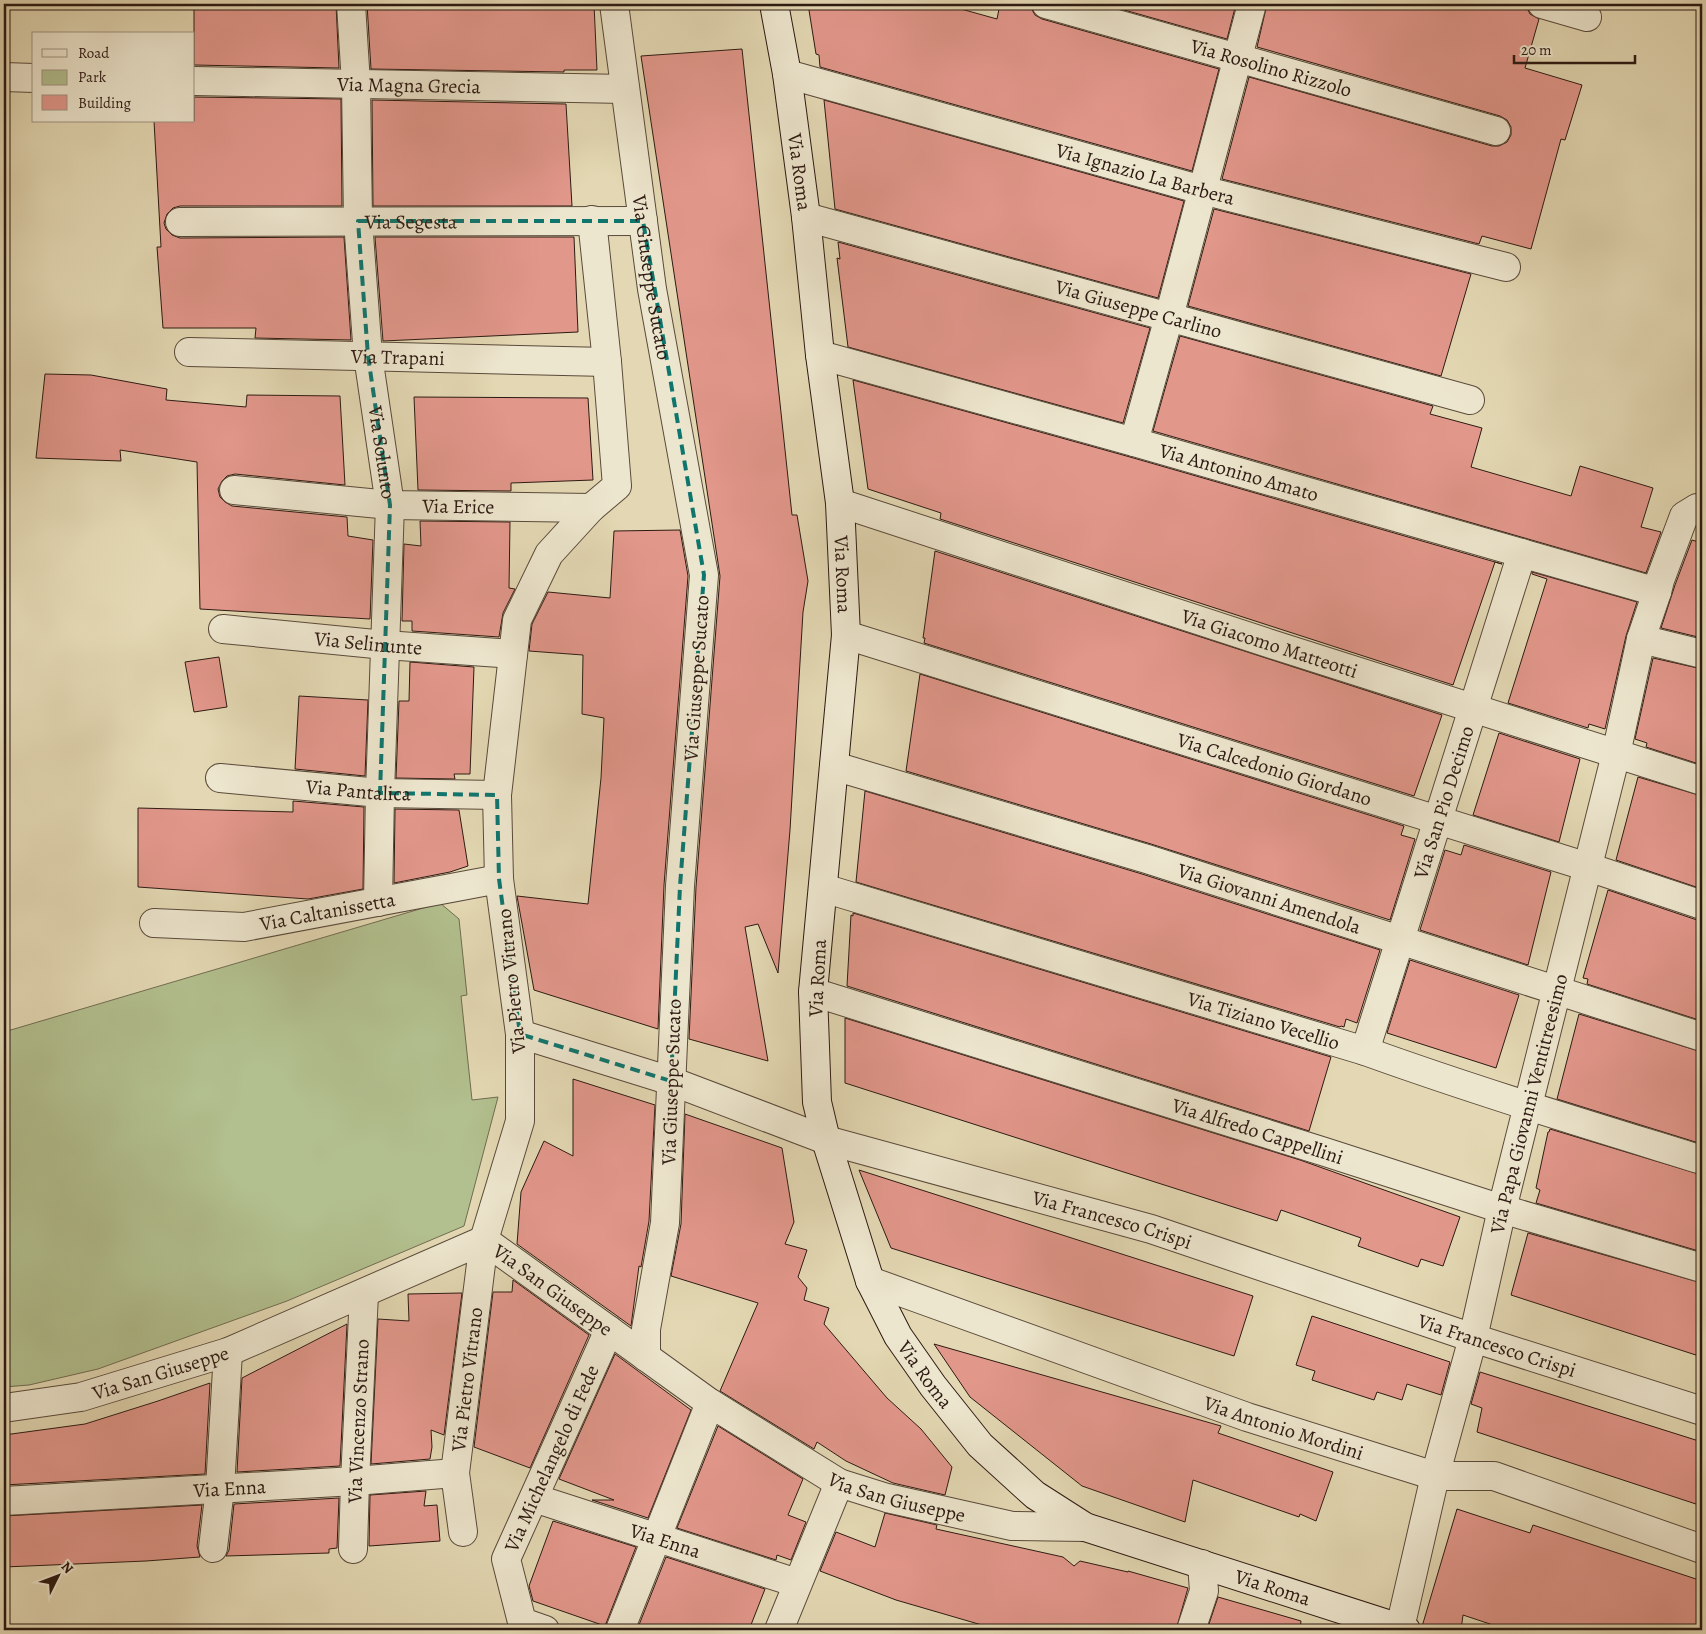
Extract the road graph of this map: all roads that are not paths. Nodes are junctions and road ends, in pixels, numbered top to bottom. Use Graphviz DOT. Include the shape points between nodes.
graph roads {
  1 [pos="351,4"];
  2 [pos="614,4"];
  3 [pos="774,4"];
  4 [pos="1046,4"];
  5 [pos="1252,4"];
  6 [pos="1542,4"];
  7 [pos="1587,16"];
  8 [pos="1237,58"];
  9 [pos="787,74"];
  10 [pos="4,77"];
  11 [pos="32,78"];
  12 [pos="195,81"];
  13 [pos="356,84"];
  14 [pos="625,89"];
  15 [pos="1496,131"];
  16 [pos="1202,190"];
  17 [pos="806,217"];
  18 [pos="592,220"];
  19 [pos="358,221"];
  20 [pos="643,221"];
  21 [pos="180,222"];
  22 [pos="1506,267"];
  23 [pos="1170,317"];
  24 [pos="189,352"];
  25 [pos="820,355"];
  26 [pos="368,356"];
  27 [pos="607,362"];
  28 [pos="1470,400"];
  29 [pos="1134,442"];
  30 [pos="234,490"];
  31 [pos="840,503"];
  32 [pos="390,505"];
  33 [pos="591,508"];
  34 [pos="1702,509"];
  35 [pos="1522,553"];
  36 [pos="1659,586"];
  37 [pos="223,629"];
  38 [pos="846,634"];
  39 [pos="1641,639"];
  40 [pos="385,645"];
  41 [pos="513,654"];
  42 [pos="1702,654"];
  43 [pos="1472,709"];
  44 [pos="1616,754"];
  45 [pos="834,766"];
  46 [pos="220,778"];
  47 [pos="1702,782"];
  48 [pos="380,793"];
  49 [pos="497,795"];
  50 [pos="1437,820"];
  51 [pos="1588,866"];
  52 [pos="499,879"];
  53 [pos="823,888"];
  54 [pos="378,902"];
  55 [pos="1702,905"];
  56 [pos="154,923"];
  57 [pos="1400,940"];
  58 [pos="1557,991"];
  59 [pos="813,992"];
  60 [pos="520,1034"];
  61 [pos="1702,1038"];
  62 [pos="1364,1051"];
  63 [pos="671,1082"];
  64 [pos="1528,1106"];
  65 [pos="826,1140"];
  66 [pos="1702,1160"];
  67 [pos="1502,1209"];
  68 [pos="484,1240"];
  69 [pos="1702,1268"];
  70 [pos="870,1281"];
  71 [pos="364,1294"];
  72 [pos="609,1330"];
  73 [pos="1473,1338"];
  74 [pos="228,1352"];
  75 [pos="646,1357"];
  76 [pos="710,1403"];
  77 [pos="4,1408"];
  78 [pos="1702,1411"];
  79 [pos="455,1474"];
  80 [pos="1435,1476"];
  81 [pos="355,1481"];
  82 [pos="839,1483"];
  83 [pos="220,1488"];
  84 [pos="534,1498"];
  85 [pos="4,1502"];
  86 [pos="1085,1527"];
  87 [pos="463,1532"];
  88 [pos="657,1538"];
  89 [pos="212,1548"];
  90 [pos="353,1549"];
  91 [pos="1702,1550"];
  92 [pos="1202,1564"];
  93 [pos="797,1583"];
  94 [pos="545,1630"];
  95 [pos="620,1630"];
  96 [pos="779,1630"];
  97 [pos="1191,1630"];
  98 [pos="1401,1630"];
  1 -- 13 [label="street, Via Solunto"];
  2 -- 14 [label="street, Via Giuseppe Sucato"];
  3 -- 9 [label="street, Via Roma"];
  4 -- 8 [label="street, Via Rosolino Rizzolo"];
  5 -- 8 [label="street"];
  6 -- 7 [label="street"];
  8 -- 15 [label="street, Via Rosolino Rizzolo"];
  8 -- 16 [label="street"];
  9 -- 16 [label="street, Via Ignazio La Barbera"];
  9 -- 17 [label="street, Via Roma"];
  10 -- 11 [label="street"];
  12 -- 13 [label="street, Via Magna Grecia"];
  13 -- 14 [label="street, Via Magna Grecia"];
  13 -- 19 [label="street, Via Solunto"];
  14 -- 20 [label="street, Via Giuseppe Sucato"];
  16 -- 22 [label="street, Via Ignazio La Barbera"];
  16 -- 23 [label="street"];
  17 -- 23 [label="street, Via Giuseppe Carlino"];
  17 -- 25 [label="street, Via Roma"];
  18 -- 19 [label="street, Via Segesta"];
  18 -- 20 [label="street, Via Segesta"];
  18 -- 27 [label="street"];
  19 -- 21 [label="street, Via Segesta"];
  19 -- 26 [label="street, Via Solunto"];
  20 -- 63 [label="street, Via Giuseppe Sucato" via="652,289 704,575 680,886"];
  23 -- 28 [label="street, Via Giuseppe Carlino"];
  23 -- 29 [label="street"];
  24 -- 26 [label="street, Via Trapani"];
  25 -- 29 [label="street, Via Antonino Amato"];
  25 -- 31 [label="street, Via Roma"];
  26 -- 27 [label="street, Via Trapani"];
  26 -- 32 [label="street, Via Solunto"];
  27 -- 33 [label="street" via="617,486"];
  29 -- 35 [label="street, Via Antonino Amato"];
  30 -- 32 [label="street, Via Erice"];
  31 -- 38 [label="street, Via Roma"];
  31 -- 43 [label="street, Via Giacomo Matteotti"];
  32 -- 33 [label="street, Via Erice"];
  32 -- 40 [label="street, Via Solunto"];
  33 -- 41 [label="street, Via Pietro Vitrano" via="549,554 517,620"];
  34 -- 36 [label="street, Via Papa Giovanni Ventitreesimo" via="1697,508 1684,516"];
  35 -- 36 [label="street, Via Antonino Amato"];
  35 -- 43 [label="street, Via San Pio Decimo"];
  36 -- 39 [label="street, Via Papa Giovanni Ventitreesimo"];
  37 -- 40 [label="street, Via Selinunte"];
  38 -- 45 [label="street, Via Roma"];
  38 -- 50 [label="street, Via Calcedonio Giordano"];
  39 -- 42 [label="street"];
  39 -- 44 [label="street, Via Papa Giovanni Ventitreesimo"];
  40 -- 41 [label="street, Via Selinunte"];
  40 -- 48 [label="street, Via Solunto"];
  41 -- 49 [label="street, Via Pietro Vitrano"];
  43 -- 44 [label="street, Via Giacomo Matteotti"];
  43 -- 50 [label="street, Via San Pio Decimo"];
  44 -- 47 [label="street, Via Giacomo Matteotti"];
  44 -- 51 [label="street, Via Papa Giovanni Ventitreesimo"];
  45 -- 53 [label="street, Via Roma"];
  45 -- 57 [label="street, Via Giovanni Amendola" via="1147,859"];
  46 -- 48 [label="street, Via Pantalica"];
  48 -- 49 [label="street, Via Pantalica"];
  48 -- 54 [label="street, Via Solunto"];
  49 -- 52 [label="street, Via Pietro Vitrano"];
  50 -- 51 [label="street, Via Calcedonio Giordano"];
  50 -- 57 [label="street, Via San Pio Decimo"];
  51 -- 55 [label="street, Via Calcedonio Giordano"];
  51 -- 58 [label="street, Via Papa Giovanni Ventitreesimo"];
  52 -- 54 [label="street, Via Caltanissetta"];
  52 -- 60 [label="street, Via Pietro Vitrano"];
  53 -- 59 [label="street, Via Roma"];
  53 -- 62 [label="street, Via Tiziano Vecellio"];
  54 -- 56 [label="street, Via Caltanissetta" via="244,927"];
  57 -- 58 [label="street, Via Giovanni Amendola"];
  57 -- 62 [label="street, Via San Pio Decimo"];
  58 -- 61 [label="street, Via Giovanni Amendola"];
  58 -- 64 [label="street, Via Papa Giovanni Ventitreesimo"];
  59 -- 65 [label="street, Via Roma" via="817,1102"];
  59 -- 67 [label="street, Via Alfredo Cappellini"];
  60 -- 63 [label="street, Via Francesco Crispi"];
  60 -- 68 [label="street, Via Pietro Vitrano" via="520,1121"];
  62 -- 64 [label="street, Via Tiziano Vecellio"];
  63 -- 65 [label="street, Via Francesco Crispi"];
  63 -- 75 [label="street, Via Giuseppe Sucato" via="665,1223 646,1329"];
  64 -- 66 [label="street, Via Tiziano Vecellio"];
  64 -- 67 [label="street, Via Papa Giovanni Ventitreesimo"];
  65 -- 70 [label="street, Via Roma"];
  65 -- 73 [label="street, Via Francesco Crispi" via="1151,1229"];
  67 -- 69 [label="street, Via Alfredo Cappellini"];
  67 -- 73 [label="street, Via Papa Giovanni Ventitreesimo"];
  68 -- 71 [label="street, Via San Giuseppe"];
  68 -- 72 [label="street, Via San Giuseppe"];
  68 -- 79 [label="street, Via Pietro Vitrano"];
  70 -- 80 [label="street, Via Antonio Mordini" via="1247,1416"];
  70 -- 86 [label="street, Via Roma" via="898,1336 980,1445 1035,1495"];
  71 -- 74 [label="street, Via San Giuseppe"];
  71 -- 81 [label="street, Via Vincenzo Strano"];
  72 -- 75 [label="street, Via San Giuseppe"];
  72 -- 84 [label="street, Via Michelangelo di Fede"];
  73 -- 78 [label="street, Via Francesco Crispi"];
  73 -- 80 [label="street, Via Papa Giovanni Ventitreesimo"];
  74 -- 77 [label="street, Via San Giuseppe" via="81,1397"];
  74 -- 83 [label="street"];
  75 -- 76 [label="street, Via San Giuseppe"];
  76 -- 82 [label="street, Via San Giuseppe"];
  76 -- 88 [label="street"];
  79 -- 81 [label="street, Via Enna"];
  79 -- 87 [label="street, Via Pietro Vitrano"];
  80 -- 91 [label="street, Via Antonio Mordini" via="1494,1476"];
  80 -- 98 [label="street, Via Papa Giovanni Ventitreesimo"];
  81 -- 83 [label="street, Via Enna"];
  81 -- 90 [label="street, Via Vincenzo Strano"];
  82 -- 86 [label="street, Via San Giuseppe" via="887,1498 1012,1526"];
  82 -- 93 [label="street"];
  83 -- 85 [label="street, Via Enna"];
  83 -- 89 [label="street"];
  84 -- 88 [label="street, Via Enna"];
  84 -- 94 [label="street, Via Michelangelo di Fede" via="506,1559 522,1622"];
  86 -- 92 [label="street, Via Roma"];
  88 -- 93 [label="street, Via Enna"];
  88 -- 95 [label="street"];
  92 -- 97 [label="street" via="1204,1591"];
  92 -- 98 [label="street, Via Roma"];
  93 -- 96 [label="street"];
}
